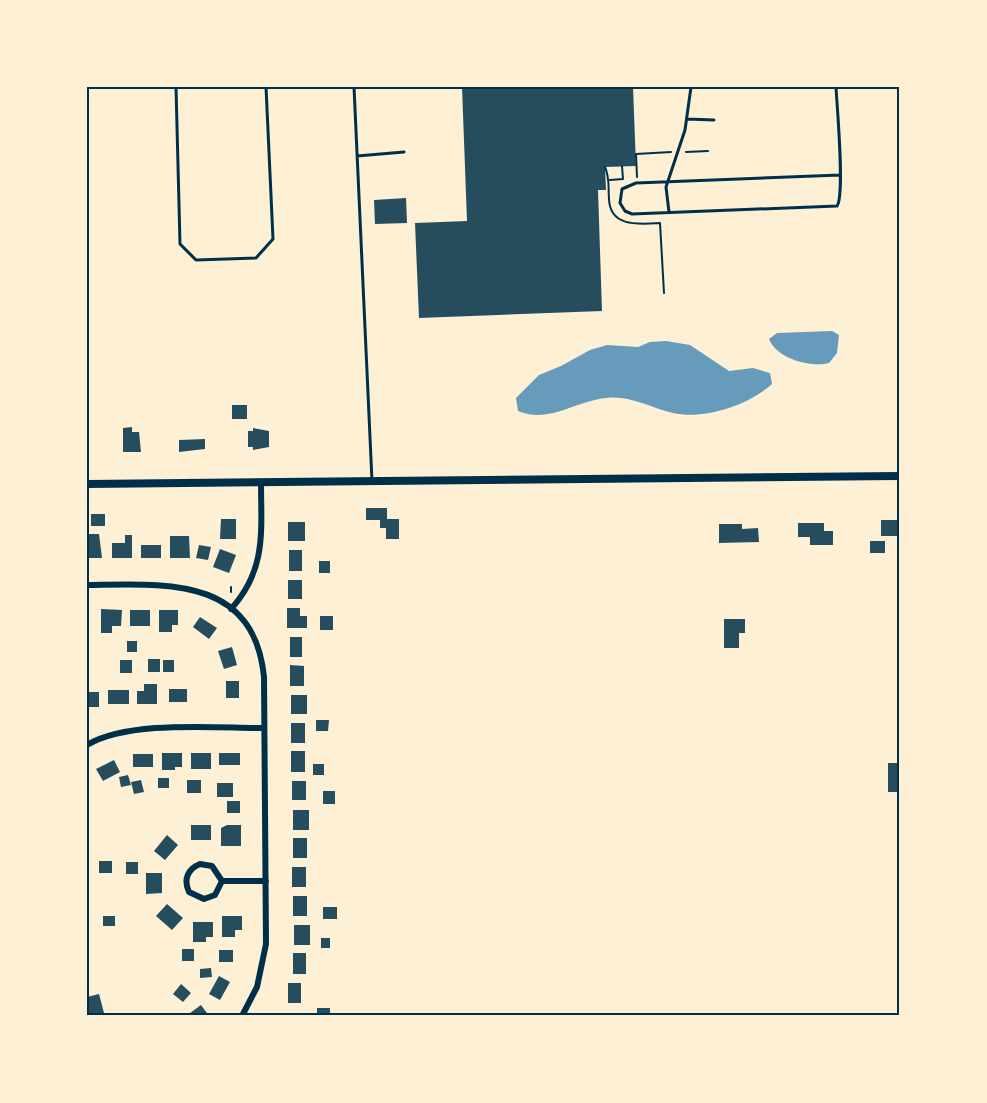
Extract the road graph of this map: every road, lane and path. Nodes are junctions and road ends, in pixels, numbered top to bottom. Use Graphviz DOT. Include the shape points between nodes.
graph roads {
  1 [pos="176,87"];
  2 [pos="266,87"];
  3 [pos="354,87"];
  4 [pos="691,87"];
  5 [pos="836,87"];
  6 [pos="687,119"];
  7 [pos="714,120"];
  8 [pos="708,151"];
  9 [pos="404,152"];
  10 [pos="686,152"];
  11 [pos="671,153"];
  12 [pos="357,156"];
  13 [pos="622,166"];
  14 [pos="605,167"];
  15 [pos="840,175"];
  16 [pos="623,179"];
  17 [pos="610,180"];
  18 [pos="668,182"];
  19 [pos="669,213"];
  20 [pos="664,293"];
  21 [pos="900,476"];
  22 [pos="372,481"];
  23 [pos="261,482"];
  24 [pos="87,484"];
  25 [pos="87,585"];
  26 [pos="231,587"];
  27 [pos="231,592"];
  28 [pos="231,609"];
  29 [pos="264,728"];
  30 [pos="87,738"];
  31 [pos="95,740"];
  32 [pos="87,745"];
  33 [pos="222,880"];
  34 [pos="266,881"];
  35 [pos="242,1016"];
  1 -- 2 [label="lane" via="180,244 196,260 256,258 273,239"];
  3 -- 12 [label="lane"];
  4 -- 6 [label="lane"];
  5 -- 15 [label="lane"];
  6 -- 7 [label="lane"];
  6 -- 18 [label="lane"];
  8 -- 10 [label="path"];
  9 -- 12 [label="lane"];
  11 -- 16 [label="path" via="636,154 637,177"];
  12 -- 22 [label="lane"];
  13 -- 16 [label="path"];
  14 -- 17 [label="path"];
  15 -- 18 [label="lane"];
  15 -- 19 [label="lane" via="837,206"];
  16 -- 17 [label="path"];
  17 -- 20 [label="path" via="609,201 620,220 631,224 660,223"];
  18 -- 19 [label="lane" via="665,194"];
  18 -- 19 [label="lane" via="629,184 622,189 619,200 628,213"];
  21 -- 22 [label="street"];
  22 -- 23 [label="street"];
  23 -- 24 [label="street"];
  23 -- 28 [label="street" via="259,561 249,587"];
  25 -- 28 [label="street" via="175,585 206,593"];
  26 -- 27 [label="path"];
  28 -- 29 [label="street" via="249,630 260,656"];
  29 -- 31 [label="street" via="132,730"];
  29 -- 34 [label="street"];
  30 -- 31 [label="street"];
  31 -- 32 [label="street"];
  33 -- 33 [label="street" via="212,866 200,864 190,870 186,881 189,892 204,899 215,895"];
  33 -- 34 [label="street"];
  34 -- 35 [label="street" via="265,957 257,987"];
}
